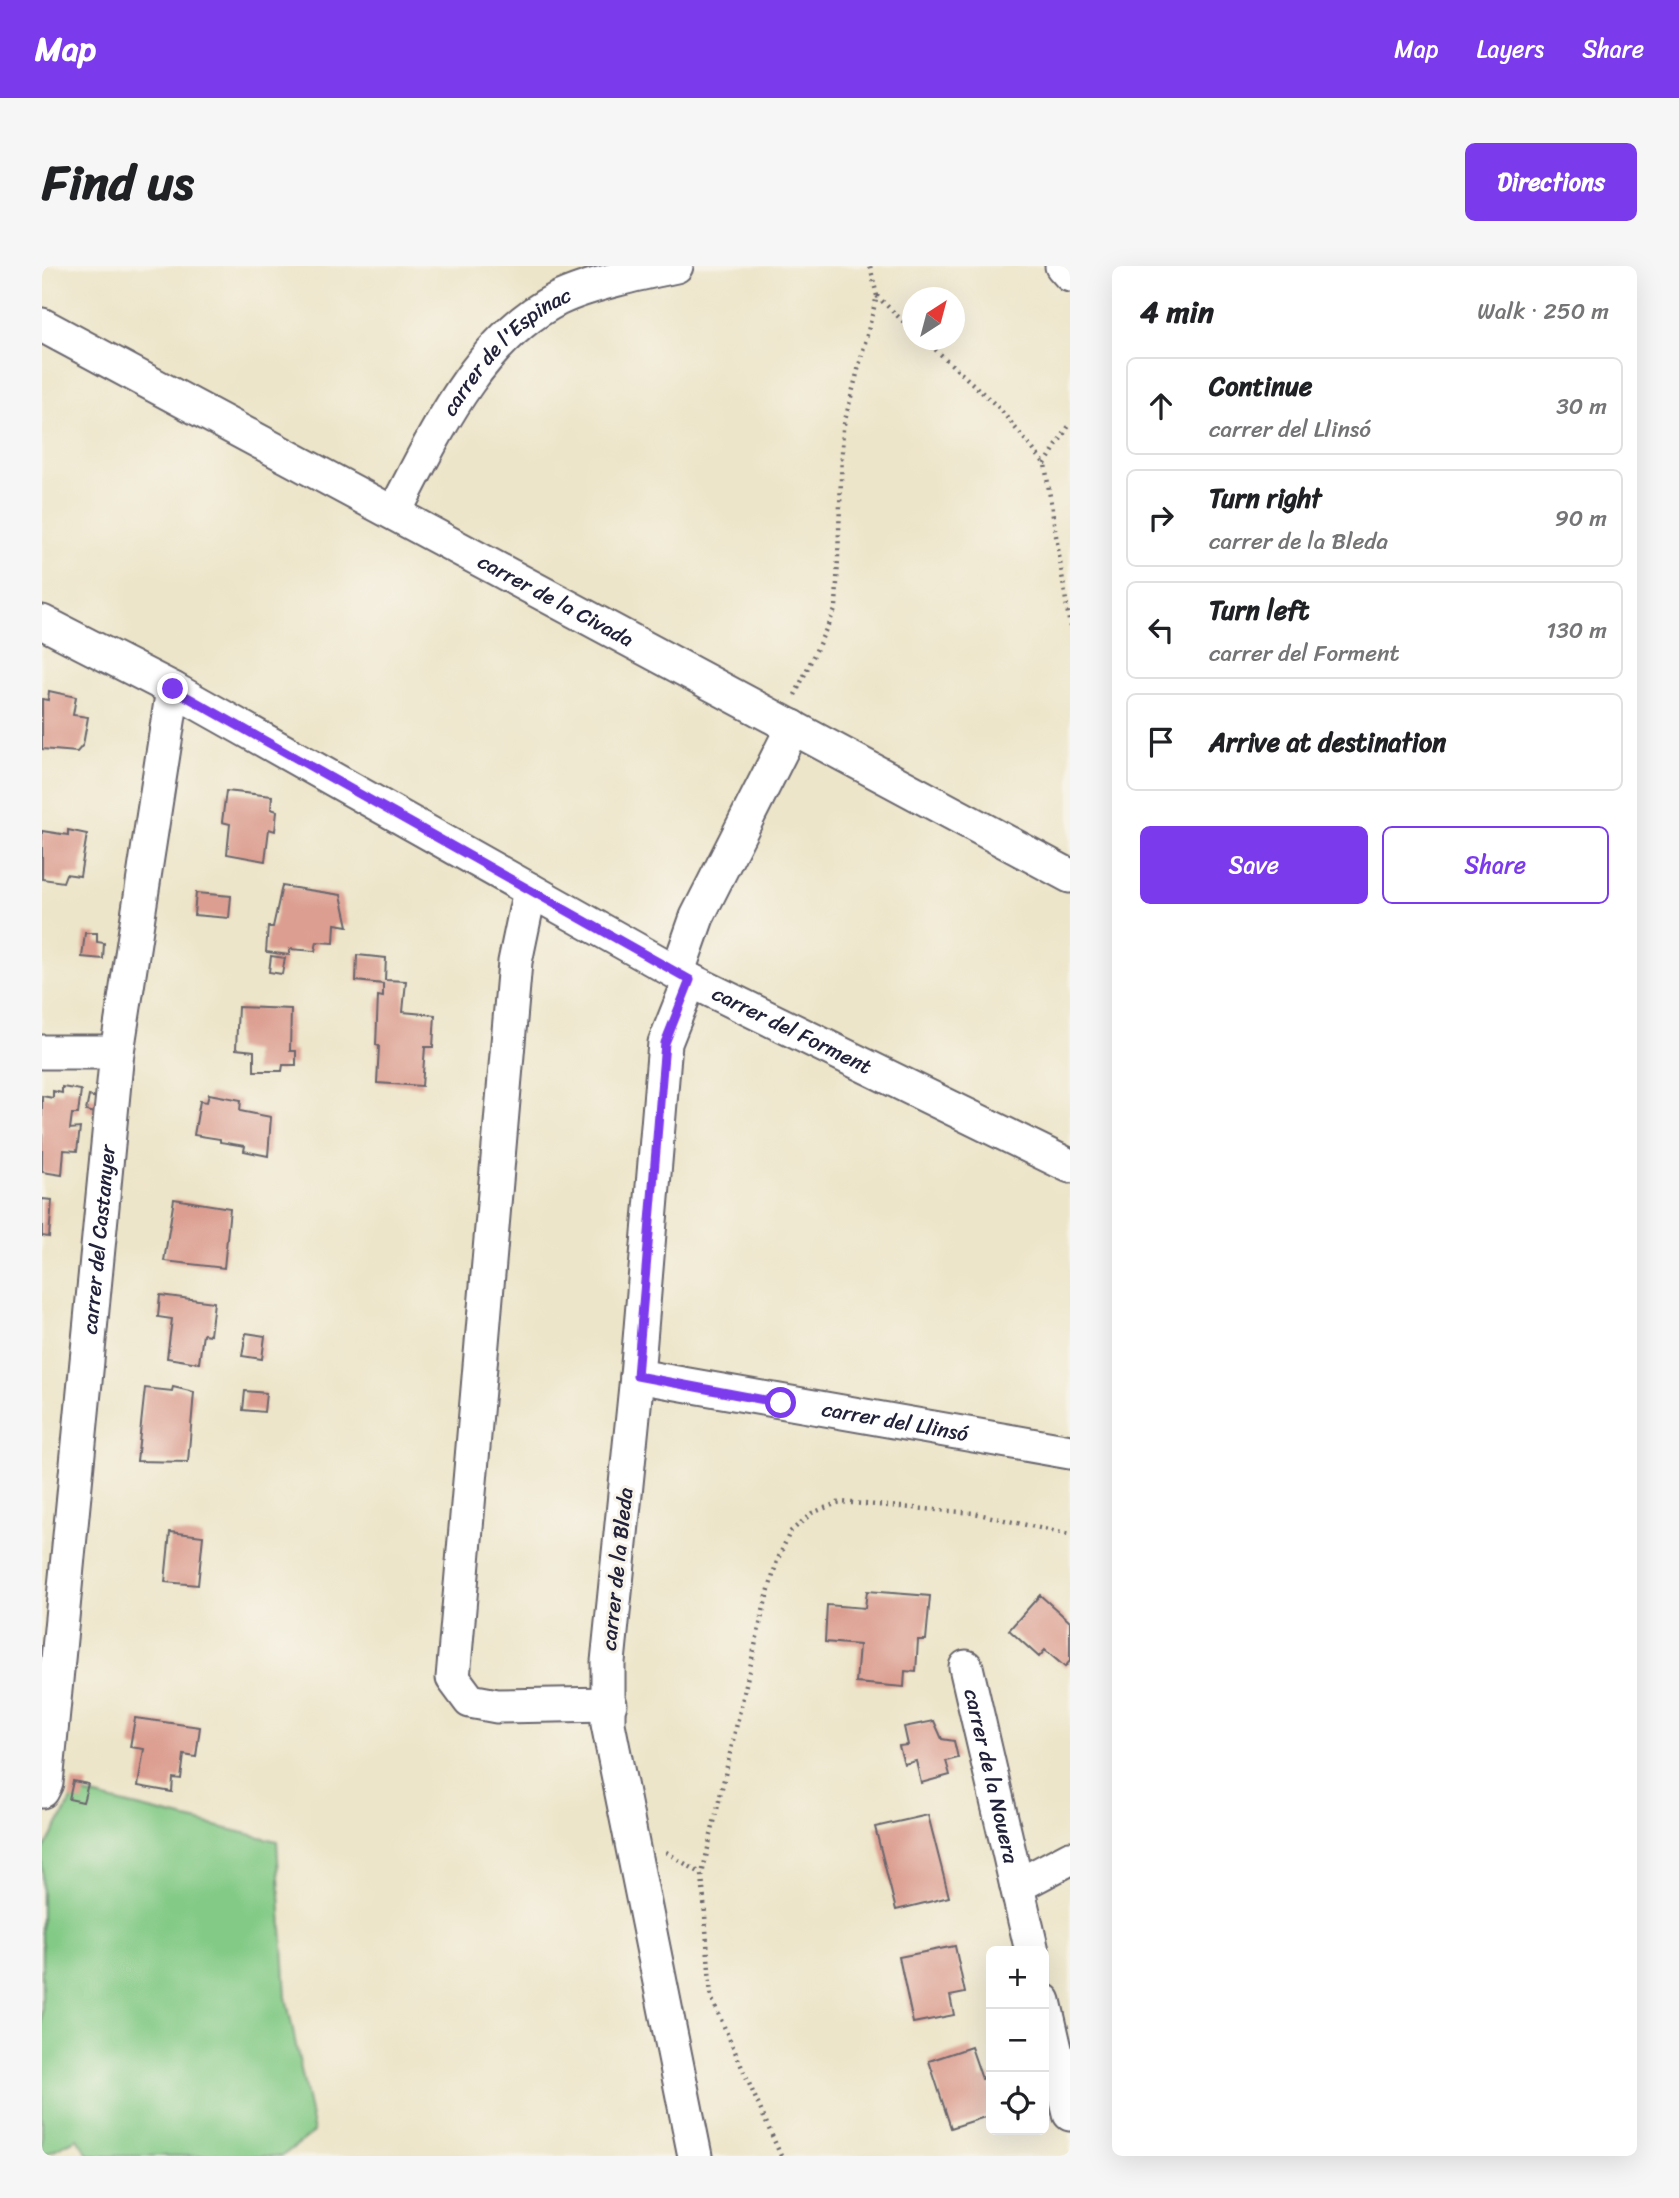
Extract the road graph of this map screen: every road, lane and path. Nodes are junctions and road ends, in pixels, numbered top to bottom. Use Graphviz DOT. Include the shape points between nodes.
graph roads {
  1 [pos="676,266"];
  2 [pos="870,266"];
  3 [pos="1062,266"];
  4 [pos="1070,275"];
  5 [pos="877,296"];
  6 [pos="902,320"];
  7 [pos="42,325"];
  8 [pos="936,350"];
  9 [pos="1070,424"];
  10 [pos="1045,464"];
  11 [pos="394,513"];
  12 [pos="42,622"];
  13 [pos="1070,627"];
  14 [pos="173,689"];
  15 [pos="787,723"];
  16 [pos="1070,876"];
  17 [pos="530,890"];
  18 [pos="684,976"];
  19 [pos="42,1052"];
  20 [pos="117,1052"];
  21 [pos="1070,1166"];
  22 [pos="637,1376"];
  23 [pos="1070,1452"];
  24 [pos="1070,1535"];
  25 [pos="966,1667"];
  26 [pos="610,1704"];
  27 [pos="42,1791"];
  28 [pos="1070,1858"];
  29 [pos="1017,1886"];
  30 [pos="1031,1946"];
  31 [pos="1046,2009"];
  32 [pos="1070,2114"];
  33 [pos="695,2156"];
  34 [pos="781,2156"];
  1 -- 11 [label="street, carrer de l'Espinac" via="558,299 498,342 448,410"];
  2 -- 5 [label="path"];
  3 -- 4 [label="street"];
  5 -- 6 [label="path"];
  5 -- 15 [label="path" via="843,428 836,608"];
  7 -- 11 [label="street, carrer de la Civada"];
  8 -- 10 [label="path" via="999,408"];
  9 -- 10 [label="path"];
  10 -- 13 [label="path"];
  11 -- 15 [label="street, carrer de la Civada"];
  12 -- 14 [label="street, carrer del Forment"];
  14 -- 17 [label="street, carrer del Forment"];
  14 -- 20 [label="street, carrer del Castanyer"];
  15 -- 16 [label="street, carrer de la Civada"];
  15 -- 18 [label="street, carrer de la Bleda" via="697,917"];
  17 -- 18 [label="street, carrer del Forment"];
  17 -- 26 [label="street" via="515,962 453,1678 470,1701 497,1706"];
  18 -- 21 [label="street, carrer del Forment"];
  18 -- 22 [label="street, carrer de la Bleda" via="665,1043"];
  19 -- 20 [label="street"];
  20 -- 27 [label="street, carrer del Castanyer"];
  22 -- 23 [label="street, carrer del Llinsó"];
  22 -- 26 [label="street, carrer de la Bleda" via="608,1662"];
  24 -- 34 [label="path" via="974,1513 840,1502 812,1513 790,1532 764,1607 702,1874 711,1997"];
  25 -- 29 [label="street, carrer de la Nouera"];
  26 -- 33 [label="street, carrer de la Bleda" via="608,1724"];
  28 -- 29 [label="street, carrer de la Nouera"];
  29 -- 30 [label="street, carrer de la Nouera"];
  31 -- 32 [label="street"];
}
